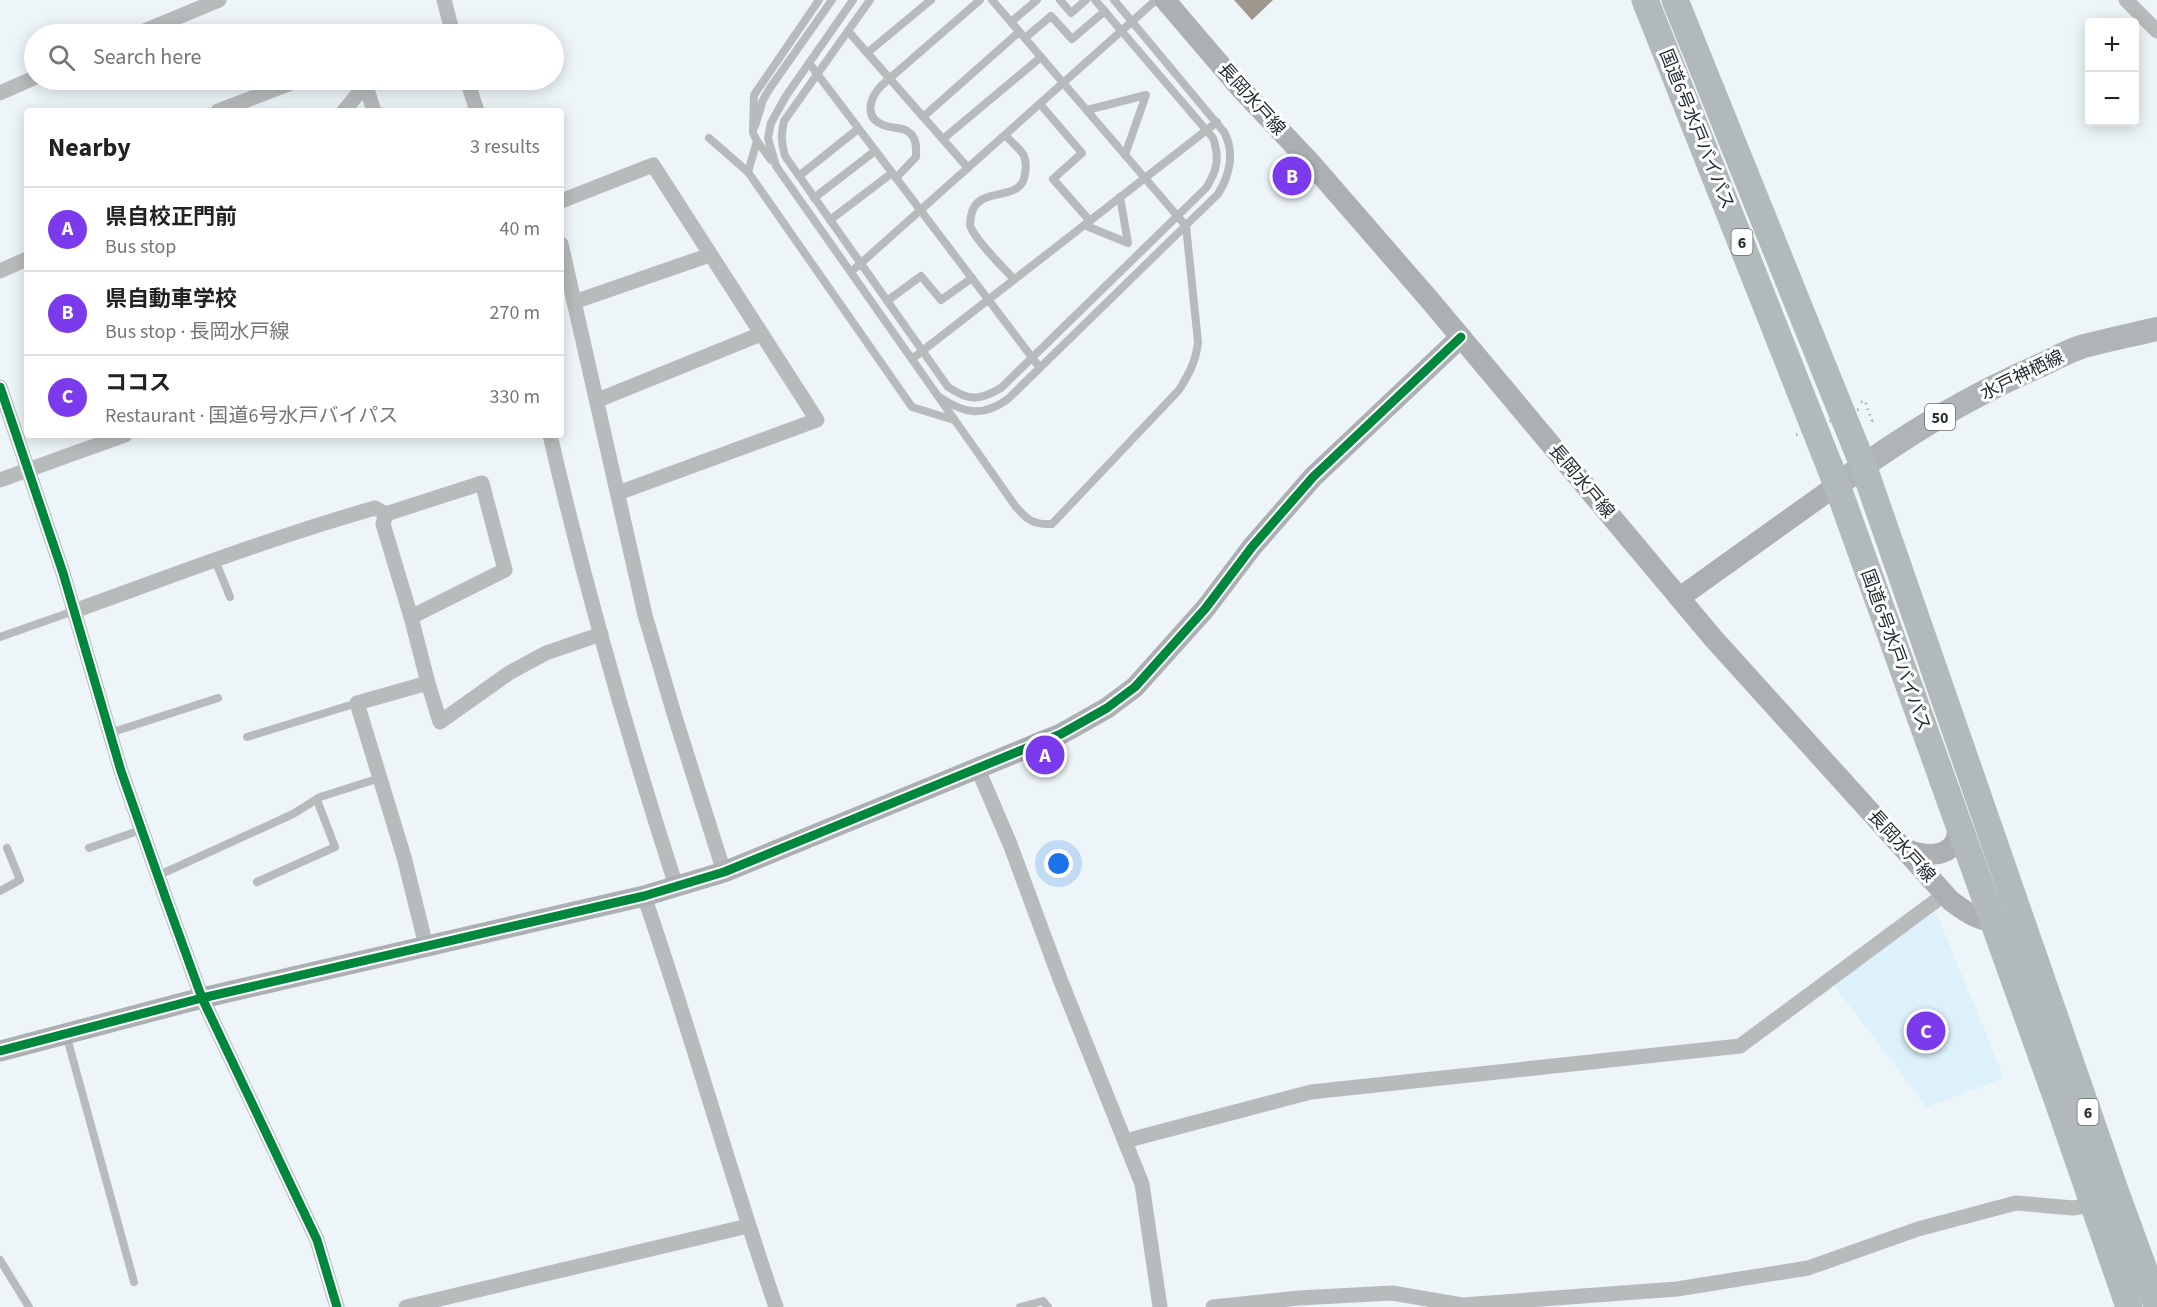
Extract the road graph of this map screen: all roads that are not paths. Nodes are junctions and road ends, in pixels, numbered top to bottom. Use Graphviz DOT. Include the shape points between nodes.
graph roads {
  1 [pos="219,0"];
  2 [pos="444,0"];
  3 [pos="819,0"];
  4 [pos="832,0"];
  5 [pos="853,0"];
  6 [pos="870,0"];
  7 [pos="931,0"];
  8 [pos="980,0"];
  9 [pos="992,0"];
  10 [pos="1037,0"];
  11 [pos="1060,0"];
  12 [pos="1086,0"];
  13 [pos="1095,0"];
  14 [pos="1114,0"];
  15 [pos="1156,0"];
  16 [pos="1165,0"];
  17 [pos="1645,0"];
  18 [pos="1675,0"];
  19 [pos="2126,0"];
  20 [pos="1105,11"];
  21 [pos="1132,21"];
  22 [pos="1011,22"];
  23 [pos="162,24"];
  24 [pos="450,24"];
  25 [pos="848,31"];
  26 [pos="1122,31"];
  27 [pos="2157,31"];
  28 [pos="1022,35"];
  29 [pos="867,53"];
  30 [pos="1041,57"];
  31 [pos="808,63"];
  32 [pos="817,74"];
  33 [pos="890,78"];
  34 [pos="24,82"];
  35 [pos="1063,83"];
  36 [pos="273,90"];
  37 [pos="359,90"];
  38 [pos="367,90"];
  39 [pos="470,90"];
  40 [pos="0,93"];
  41 [pos="1040,104"];
  42 [pos="226,108"];
  43 [pos="346,108"];
  44 [pos="373,108"];
  45 [pos="476,108"];
  46 [pos="1087,110"];
  47 [pos="923,117"];
  48 [pos="1217,122"];
  49 [pos="858,129"];
  50 [pos="1206,130"];
  51 [pos="753,133"];
  52 [pos="1005,135"];
  53 [pos="709,138"];
  54 [pos="943,140"];
  55 [pos="757,141"];
  56 [pos="875,151"];
  57 [pos="1125,155"];
  58 [pos="776,166"];
  59 [pos="968,168"];
  60 [pos="748,172"];
  61 [pos="799,176"];
  62 [pos="894,176"];
  63 [pos="1145,178"];
  64 [pos="1120,197"];
  65 [pos="814,198"];
  66 [pos="564,200"];
  67 [pos="920,210"];
  68 [pos="1177,216"];
  69 [pos="830,220"];
  70 [pos="1087,223"];
  71 [pos="1186,226"];
  72 [pos="710,255"];
  73 [pos="564,257"];
  74 [pos="24,260"];
  75 [pos="860,263"];
  76 [pos="0,271"];
  77 [pos="851,272"];
  78 [pos="972,278"];
  79 [pos="1014,279"];
  80 [pos="988,300"];
  81 [pos="887,301"];
  82 [pos="574,302"];
  83 [pos="2157,329"];
  84 [pos="761,334"];
  85 [pos="1461,337"];
  86 [pos="922,351"];
  87 [pos="1032,358"];
  88 [pos="912,359"];
  89 [pos="1040,368"];
  90 [pos="0,387"];
  91 [pos="937,396"];
  92 [pos="598,400"];
  93 [pos="954,420"];
  94 [pos="116,438"];
  95 [pos="551,438"];
  96 [pos="1863,465"];
  97 [pos="28,469"];
  98 [pos="0,480"];
  99 [pos="1837,485"];
  100 [pos="618,493"];
  101 [pos="386,514"];
  102 [pos="215,560"];
  103 [pos="230,597"];
  104 [pos="1679,598"];
  105 [pos="74,611"];
  106 [pos="411,617"];
  107 [pos="601,634"];
  108 [pos="0,637"];
  109 [pos="428,683"];
  110 [pos="218,698"];
  111 [pos="357,703"];
  112 [pos="110,733"];
  113 [pos="247,736"];
  114 [pos="977,767"];
  115 [pos="380,778"];
  116 [pos="317,800"];
  117 [pos="1958,825"];
  118 [pos="141,830"];
  119 [pos="1903,847"];
  120 [pos="7,848"];
  121 [pos="90,848"];
  122 [pos="724,872"];
  123 [pos="157,876"];
  124 [pos="257,882"];
  125 [pos="676,886"];
  126 [pos="0,891"];
  127 [pos="1945,894"];
  128 [pos="644,896"];
  129 [pos="2022,918"];
  130 [pos="1993,923"];
  131 [pos="426,946"];
  132 [pos="202,998"];
  133 [pos="65,1032"];
  134 [pos="0,1051"];
  135 [pos="1125,1141"];
  136 [pos="2093,1205"];
  137 [pos="748,1226"];
  138 [pos="0,1260"];
  139 [pos="134,1282"];
  140 [pos="1300,1303"];
  141 [pos="2157,1305"];
  142 [pos="29,1307"];
  143 [pos="337,1307"];
  144 [pos="406,1307"];
  145 [pos="776,1307"];
  146 [pos="1020,1307"];
  147 [pos="1048,1307"];
  148 [pos="1160,1307"];
  149 [pos="1213,1307"];
  150 [pos="2129,1307"];
  1 -- 23 [label="street"];
  2 -- 24 [label="street"];
  3 -- 51 [label="lane" via="754,95"];
  4 -- 51 [label="lane" via="770,88"];
  5 -- 31 [label="lane"];
  6 -- 25 [label="lane"];
  7 -- 29 [label="lane"];
  8 -- 33 [label="lane"];
  9 -- 22 [label="lane"];
  10 -- 22 [label="lane"];
  11 -- 12 [label="lane" via="1071,13"];
  13 -- 20 [label="lane"];
  14 -- 21 [label="lane"];
  15 -- 21 [label="lane"];
  16 -- 85 [label="street, 長岡水戸線"];
  17 -- 99 [label="highway, 国道6号水戸バイパス / 6"];
  18 -- 96 [label="highway, 国道6号水戸バイパス / 6"];
  19 -- 27 [label="street"];
  20 -- 26 [label="lane"];
  20 -- 28 [label="lane" via="1072,39 1050,16"];
  21 -- 26 [label="lane"];
  21 -- 48 [label="lane"];
  22 -- 28 [label="lane"];
  25 -- 29 [label="lane"];
  25 -- 32 [label="lane"];
  26 -- 35 [label="lane"];
  26 -- 50 [label="lane"];
  28 -- 30 [label="lane"];
  28 -- 47 [label="lane"];
  29 -- 33 [label="lane"];
  30 -- 35 [label="lane"];
  30 -- 54 [label="lane"];
  31 -- 32 [label="lane"];
  31 -- 58 [label="lane" via="771,123 768,138"];
  32 -- 49 [label="lane"];
  32 -- 61 [label="lane" via="781,131 785,156"];
  33 -- 47 [label="lane"];
  33 -- 62 [label="lane" via="874,93 871,112 886,127 906,130 916,144 916,157"];
  34 -- 40 [label="street"];
  35 -- 41 [label="lane"];
  35 -- 46 [label="lane"];
  36 -- 42 [label="street"];
  37 -- 43 [label="street"];
  38 -- 44 [label="street"];
  39 -- 45 [label="street"];
  41 -- 52 [label="lane"];
  41 -- 70 [label="lane" via="1082,153 1053,179"];
  46 -- 57 [label="lane"];
  46 -- 57 [label="lane" via="1146,95"];
  47 -- 54 [label="lane"];
  48 -- 50 [label="lane"];
  48 -- 71 [label="lane" via="1230,144 1225,183"];
  49 -- 56 [label="lane"];
  49 -- 61 [label="lane"];
  50 -- 63 [label="lane"];
  50 -- 68 [label="lane" via="1217,148 1214,176"];
  51 -- 55 [label="lane"];
  52 -- 59 [label="lane"];
  52 -- 79 [label="lane" via="1023,155 1024,179 1015,189 978,201 970,224 974,234"];
  53 -- 60 [label="lane"];
  54 -- 59 [label="lane"];
  55 -- 58 [label="lane"];
  55 -- 60 [label="lane"];
  56 -- 62 [label="lane"];
  56 -- 65 [label="lane"];
  57 -- 63 [label="lane"];
  58 -- 77 [label="lane"];
  59 -- 67 [label="lane"];
  60 -- 93 [label="lane" via="912,407"];
  61 -- 65 [label="lane"];
  62 -- 67 [label="lane"];
  62 -- 69 [label="lane"];
  63 -- 64 [label="lane"];
  63 -- 68 [label="lane"];
  64 -- 70 [label="lane"];
  64 -- 70 [label="lane" via="1128,243"];
  65 -- 69 [label="lane"];
  66 -- 72 [label="street" via="653,165"];
  67 -- 75 [label="lane"];
  67 -- 78 [label="lane"];
  68 -- 71 [label="lane"];
  68 -- 87 [label="lane"];
  69 -- 75 [label="lane"];
  70 -- 79 [label="lane"];
  71 -- 89 [label="lane"];
  71 -- 93 [label="lane" via="1198,342 1190,372 1179,390 1052,524 1038,525 1026,519"];
  72 -- 82 [label="street"];
  72 -- 84 [label="street"];
  73 -- 82 [label="street"];
  74 -- 76 [label="street"];
  75 -- 77 [label="lane"];
  75 -- 81 [label="lane"];
  77 -- 88 [label="lane"];
  78 -- 80 [label="lane"];
  78 -- 81 [label="lane" via="941,300 921,276"];
  79 -- 80 [label="lane"];
  80 -- 86 [label="lane"];
  80 -- 87 [label="lane"];
  81 -- 86 [label="lane"];
  82 -- 92 [label="street"];
  83 -- 96 [label="main road, 水戸神栖線 / 50" via="2079,348 2019,374"];
  84 -- 92 [label="street"];
  84 -- 100 [label="street" via="817,420"];
  85 -- 104 [label="street, 長岡水戸線"];
  85 -- 114 [label="street" via="1313,477 1135,687 1061,734"];
  86 -- 87 [label="lane" via="948,387 975,399 1001,388"];
  86 -- 88 [label="lane"];
  87 -- 89 [label="lane"];
  88 -- 91 [label="lane"];
  89 -- 91 [label="lane" via="996,408 967,412"];
  90 -- 97 [label="street"];
  91 -- 93 [label="lane"];
  92 -- 100 [label="street"];
  94 -- 97 [label="street"];
  95 -- 107 [label="street"];
  96 -- 99 [label="main road, 水戸神栖線 / 50"];
  96 -- 129 [label="highway, 国道6号水戸バイパス / 6"];
  97 -- 98 [label="street"];
  97 -- 105 [label="street"];
  99 -- 104 [label="street"];
  99 -- 117 [label="highway, 国道6号水戸バイパス / 6"];
  100 -- 122 [label="street" via="645,615"];
  101 -- 102 [label="street" via="375,508"];
  101 -- 106 [label="street" via="383,524"];
  101 -- 106 [label="street" via="482,483 505,570"];
  102 -- 103 [label="lane"];
  102 -- 105 [label="street"];
  104 -- 119 [label="street, 長岡水戸線"];
  105 -- 108 [label="lane"];
  105 -- 112 [label="street"];
  106 -- 109 [label="street"];
  107 -- 109 [label="street" via="546,653 509,673 440,722"];
  107 -- 125 [label="street"];
  109 -- 111 [label="street"];
  110 -- 112 [label="lane"];
  111 -- 113 [label="lane"];
  111 -- 115 [label="street"];
  112 -- 118 [label="street"];
  114 -- 122 [label="street"];
  114 -- 135 [label="street"];
  115 -- 116 [label="lane"];
  115 -- 131 [label="street"];
  116 -- 123 [label="lane"];
  116 -- 124 [label="lane" via="335,847"];
  117 -- 119 [label="street" via="1955,841 1947,849 1923,856"];
  117 -- 130 [label="highway, 国道6号水戸バイパス / 6"];
  118 -- 121 [label="lane"];
  118 -- 123 [label="street"];
  119 -- 127 [label="street, 長岡水戸線"];
  120 -- 126 [label="lane" via="20,880"];
  122 -- 125 [label="street"];
  123 -- 132 [label="street"];
  125 -- 128 [label="street"];
  127 -- 130 [label="street, 長岡水戸線" via="1969,914"];
  127 -- 135 [label="street" via="1740,1046 1311,1092"];
  128 -- 131 [label="street"];
  128 -- 137 [label="street"];
  129 -- 130 [label="street"];
  129 -- 141 [label="highway, 国道6号水戸バイパス / 6"];
  130 -- 136 [label="highway, 国道6号水戸バイパス / 6"];
  131 -- 132 [label="street"];
  132 -- 133 [label="street"];
  132 -- 143 [label="street" via="317,1240"];
  133 -- 134 [label="street"];
  133 -- 139 [label="lane"];
  135 -- 148 [label="street" via="1142,1184"];
  136 -- 140 [label="street" via="2073,1208 2016,1203 1918,1229 1808,1269 1677,1289 1462,1305 1392,1293"];
  136 -- 150 [label="highway, 国道6号水戸バイパス / 6"];
  137 -- 144 [label="street"];
  137 -- 145 [label="street"];
  138 -- 142 [label="lane"];
  140 -- 149 [label="street"];
  146 -- 147 [label="lane" via="1043,1301"];
}
